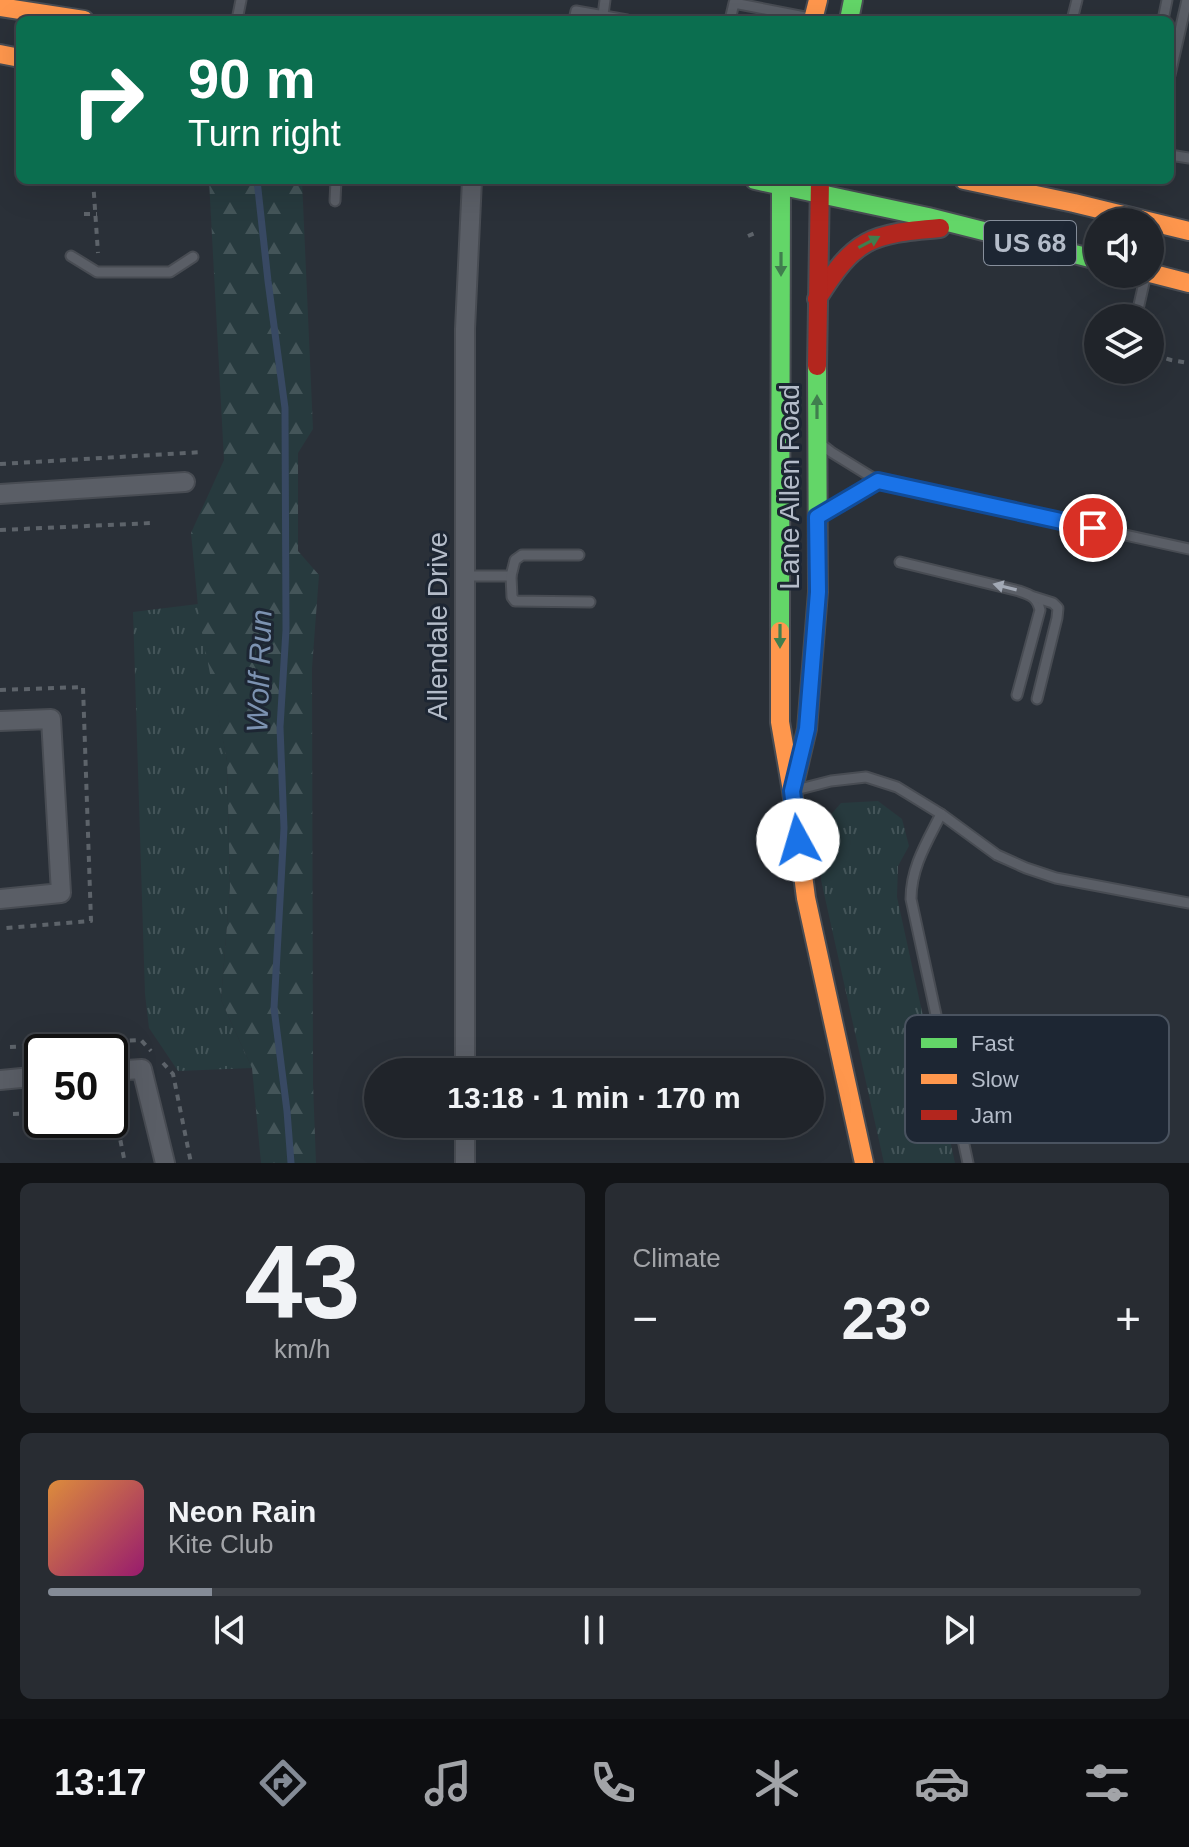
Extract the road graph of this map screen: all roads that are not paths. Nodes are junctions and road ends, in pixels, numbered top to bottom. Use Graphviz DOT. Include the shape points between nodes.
graph roads {
  1 [pos="1187,0"];
  2 [pos="758,4"];
  3 [pos="0,7"];
  4 [pos="58,16"];
  5 [pos="575,16"];
  6 [pos="601,16"];
  7 [pos="731,16"];
  8 [pos="799,16"];
  9 [pos="1174,57"];
  10 [pos="336,184"];
  11 [pos="472,184"];
  12 [pos="781,184"];
  13 [pos="790,184"];
  14 [pos="983,184"];
  15 [pos="819,187"];
  16 [pos="335,201"];
  17 [pos="1094,208"];
  18 [pos="1164,225"];
  19 [pos="961,226"];
  20 [pos="1189,231"];
  21 [pos="71,256"];
  22 [pos="193,257"];
  23 [pos="1084,257"];
  24 [pos="1164,277"];
  25 [pos="1189,283"];
  26 [pos="817,299"];
  27 [pos="817,441"];
  28 [pos="878,481"];
  29 [pos="185,482"];
  30 [pos="0,494"];
  31 [pos="817,517"];
  32 [pos="1189,549"];
  33 [pos="579,555"];
  34 [pos="900,562"];
  35 [pos="465,576"];
  36 [pos="511,576"];
  37 [pos="1034,597"];
  38 [pos="590,602"];
  39 [pos="1017,695"];
  40 [pos="1037,699"];
  41 [pos="0,721"];
  42 [pos="792,791"];
  43 [pos="941,814"];
  44 [pos="0,899"];
  45 [pos="1189,903"];
  46 [pos="936,1015"];
  47 [pos="465,1058"];
  48 [pos="128,1070"];
  49 [pos="24,1078"];
  50 [pos="0,1080"];
  51 [pos="465,1138"];
  52 [pos="964,1143"];
  53 [pos="165,1163"];
  54 [pos="465,1163"];
  55 [pos="864,1163"];
  56 [pos="968,1163"];
  1 -- 9 [label="lane"];
  2 -- 7 [label="lane" via="734,3"];
  2 -- 8 [label="lane"];
  3 -- 4 [label="main road"];
  5 -- 6 [label="lane" via="576,11"];
  10 -- 16 [label="lane"];
  11 -- 35 [label="street, Allendale Drive" via="465,329"];
  12 -- 42 [label="main road, Lane Allen Road, one-way" via="780,722"];
  13 -- 15 [label="main road, US 68"];
  14 -- 17 [label="main road, US 68"];
  15 -- 19 [label="main road, US 68"];
  15 -- 26 [label="main road, Lane Allen Road"];
  18 -- 20 [label="main road, US 68"];
  19 -- 23 [label="main road, US 68"];
  26 -- 19 [label="main road, one-way" via="832,274 861,245 906,231"];
  21 -- 22 [label="lane" via="97,272 170,272"];
  24 -- 25 [label="main road"];
  27 -- 26 [label="main road, Lane Allen Road, one-way"];
  27 -- 28 [label="lane"];
  27 -- 31 [label="main road, Lane Allen Road"];
  28 -- 31 [label="lane"];
  28 -- 32 [label="lane"];
  29 -- 30 [label="street"];
  31 -- 42 [label="main road, Lane Allen Road" via="818,592 807,729"];
  33 -- 36 [label="lane" via="522,555"];
  37 -- 34 [label="lane, one-way"];
  35 -- 36 [label="lane"];
  35 -- 47 [label="street, Allendale Drive"];
  36 -- 38 [label="lane" via="515,601"];
  37 -- 39 [label="lane" via="1040,610"];
  37 -- 40 [label="lane" via="1058,608"];
  41 -- 44 [label="street" via="51,719 61,893"];
  42 -- 43 [label="lane" via="866,777 897,787"];
  42 -- 55 [label="main road, Lane Allen Road" via="806,898"];
  43 -- 45 [label="lane" via="997,855 1026,868"];
  43 -- 46 [label="lane" via="911,884"];
  48 -- 53 [label="street" via="142,1069"];
  49 -- 50 [label="street"];
  51 -- 54 [label="street"];
  52 -- 56 [label="lane"];
}
